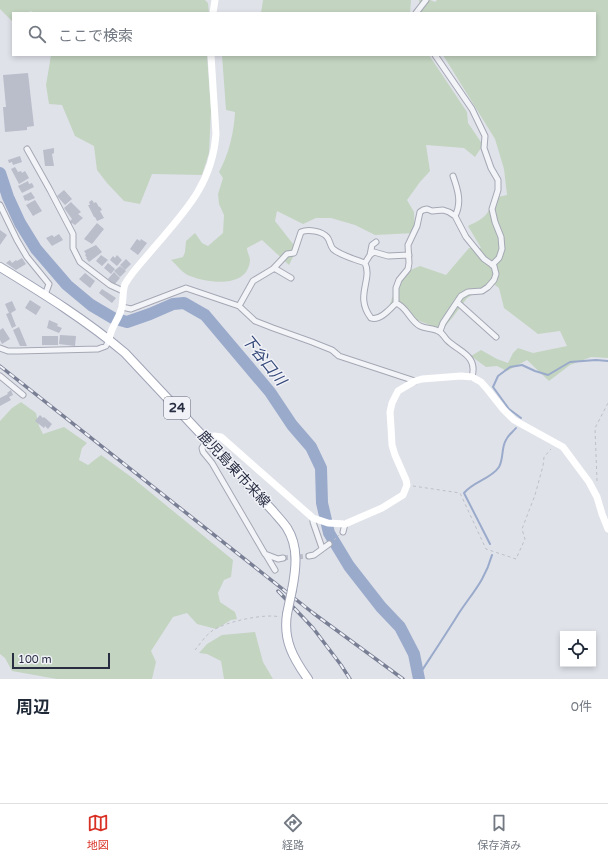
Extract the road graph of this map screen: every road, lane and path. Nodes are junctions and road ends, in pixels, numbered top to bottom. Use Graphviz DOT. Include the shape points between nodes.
graph roads {
  1 [pos="215,0"];
  2 [pos="426,0"];
  3 [pos="213,12"];
  4 [pos="417,12"];
  5 [pos="211,56"];
  6 [pos="436,56"];
  7 [pos="27,149"];
  8 [pos="453,176"];
  9 [pos="0,205"];
  10 [pos="455,216"];
  11 [pos="376,242"];
  12 [pos="370,255"];
  13 [pos="409,255"];
  14 [pos="365,263"];
  15 [pos="492,265"];
  16 [pos="0,267"];
  17 [pos="274,268"];
  18 [pos="291,278"];
  19 [pos="123,292"];
  20 [pos="45,295"];
  21 [pos="457,302"];
  22 [pos="396,303"];
  23 [pos="239,306"];
  24 [pos="121,310"];
  25 [pos="440,331"];
  26 [pos="496,337"];
  27 [pos="109,340"];
  28 [pos="0,348"];
  29 [pos="0,376"];
  30 [pos="472,377"];
  31 [pos="415,381"];
  32 [pos="23,395"];
  33 [pos="608,403"];
  34 [pos="207,440"];
  35 [pos="557,443"];
  36 [pos="597,482"];
  37 [pos="407,485"];
  38 [pos="316,519"];
  39 [pos="342,524"];
  40 [pos="608,529"];
  41 [pos="343,532"];
  42 [pos="328,544"];
  43 [pos="322,548"];
  44 [pos="266,554"];
  45 [pos="309,556"];
  46 [pos="283,558"];
  47 [pos="274,570"];
  48 [pos="287,616"];
  49 [pos="195,650"];
  50 [pos="308,679"];
  1 -- 3 [label="street"];
  2 -- 4 [label="street"];
  5 -- 19 [label="street" via="216,134 213,157 206,177 192,203 128,278"];
  6 -- 15 [label="street" via="472,110 485,136 484,148 498,180 498,190 492,209 501,236 502,249 499,258"];
  7 -- 19 [label="street" via="72,234 80,262"];
  8 -- 10 [label="street" via="459,201 459,209"];
  9 -- 20 [label="street" via="27,257 49,284"];
  10 -- 13 [label="street" via="442,210 420,212 408,245"];
  10 -- 15 [label="street" via="466,237"];
  11 -- 12 [label="street" via="372,245"];
  12 -- 13 [label="street" via="374,252 388,256"];
  12 -- 14 [label="street"];
  13 -- 22 [label="street" via="408,269 396,288"];
  14 -- 17 [label="street" via="332,248 327,237 305,230 301,232 294,253 287,254"];
  14 -- 22 [label="street" via="367,268 363,291 367,313 371,318 377,318"];
  15 -- 21 [label="street" via="496,274 488,287 482,291 468,292"];
  16 -- 20 [label="main road, 鹿児島東市来線 / 24"];
  17 -- 18 [label="street"];
  17 -- 23 [label="street" via="253,281"];
  19 -- 24 [label="street"];
  20 -- 27 [label="main road, 鹿児島東市来線 / 24"];
  21 -- 25 [label="street"];
  21 -- 26 [label="street"];
  22 -- 25 [label="street" via="401,305 420,326"];
  23 -- 24 [label="street" via="186,288 131,309"];
  23 -- 31 [label="street" via="255,321 332,350 339,356"];
  24 -- 27 [label="street" via="112,327"];
  25 -- 30 [label="street" via="447,340 470,357 474,370"];
  27 -- 28 [label="street" via="106,346 98,349 8,351"];
  27 -- 34 [label="main road, 鹿児島東市来線 / 24" via="139,367"];
  29 -- 32 [label="street"];
  30 -- 31 [label="street" via="456,376"];
  30 -- 35 [label="street" via="488,390 514,420"];
  31 -- 37 [label="street" via="398,391 390,412 392,445"];
  33 -- 36 [label="path" via="595,428"];
  34 -- 38 [label="street" via="214,436 221,437"];
  34 -- 44 [label="street" via="202,448 203,452"];
  34 -- 48 [label="main road, 鹿児島東市来線 / 24, bridge" via="287,528 296,560"];
  35 -- 37 [label="path" via="544,457 535,495 522,529 525,539 516,559 486,548 460,493"];
  35 -- 40 [label="street" via="563,447 598,497"];
  37 -- 39 [label="street" via="403,495 398,499"];
  38 -- 39 [label="street"];
  38 -- 43 [label="street" via="313,522"];
  39 -- 41 [label="street"];
  41 -- 42 [label="path"];
  42 -- 43 [label="street"];
  43 -- 45 [label="street"];
  44 -- 46 [label="street" via="278,559"];
  44 -- 47 [label="street"];
  48 -- 49 [label="path" via="273,615 232,622 212,631"];
  48 -- 50 [label="main road, 鹿児島東市来線 / 24" via="286,629 292,653"];
}
